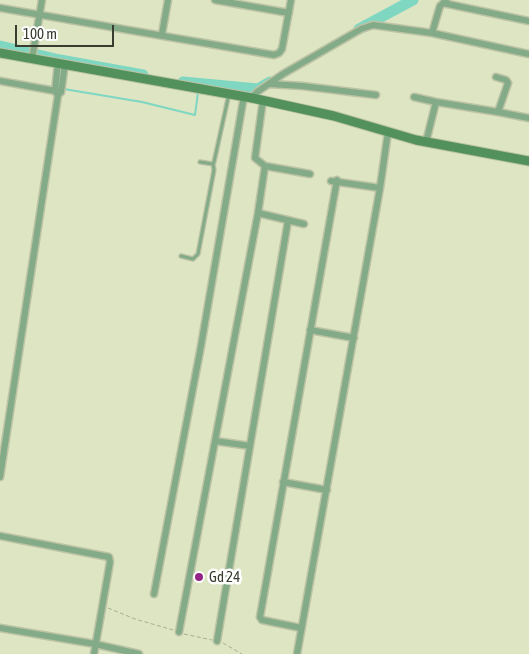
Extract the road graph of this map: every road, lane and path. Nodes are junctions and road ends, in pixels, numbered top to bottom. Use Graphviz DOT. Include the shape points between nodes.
graph roads {
  1 [pos="42,0"];
  2 [pos="168,0"];
  3 [pos="215,0"];
  4 [pos="291,0"];
  5 [pos="446,2"];
  6 [pos="0,8"];
  7 [pos="288,13"];
  8 [pos="40,15"];
  9 [pos="529,21"];
  10 [pos="432,33"];
  11 [pos="162,34"];
  12 [pos="0,53"];
  13 [pos="529,54"];
  14 [pos="32,56"];
  15 [pos="61,64"];
  16 [pos="496,77"];
  17 [pos="0,81"];
  18 [pos="270,84"];
  19 [pos="58,89"];
  20 [pos="229,93"];
  21 [pos="376,95"];
  22 [pos="414,98"];
  23 [pos="246,99"];
  24 [pos="436,102"];
  25 [pos="262,103"];
  26 [pos="498,112"];
  27 [pos="529,118"];
  28 [pos="387,135"];
  29 [pos="426,142"];
  30 [pos="529,161"];
  31 [pos="200,162"];
  32 [pos="213,164"];
  33 [pos="266,166"];
  34 [pos="310,174"];
  35 [pos="380,188"];
  36 [pos="258,213"];
  37 [pos="288,221"];
  38 [pos="304,224"];
  39 [pos="181,256"];
  40 [pos="310,330"];
  41 [pos="354,338"];
  42 [pos="215,441"];
  43 [pos="250,446"];
  44 [pos="0,477"];
  45 [pos="283,482"];
  46 [pos="326,490"];
  47 [pos="0,536"];
  48 [pos="154,594"];
  49 [pos="102,606"];
  50 [pos="0,628"];
  51 [pos="302,628"];
  52 [pos="179,632"];
  53 [pos="217,641"];
  54 [pos="95,644"];
  55 [pos="94,654"];
  56 [pos="138,654"];
  57 [pos="298,654"];
  1 -- 8 [label="street"];
  2 -- 11 [label="street"];
  3 -- 7 [label="street"];
  4 -- 7 [label="street"];
  5 -- 9 [label="street"];
  5 -- 10 [label="street" via="440,6"];
  6 -- 8 [label="street"];
  7 -- 11 [label="street" via="282,49 274,55"];
  8 -- 11 [label="street"];
  8 -- 14 [label="street"];
  10 -- 13 [label="street"];
  10 -- 18 [label="street" via="370,25"];
  12 -- 14 [label="street"];
  14 -- 15 [label="street"];
  15 -- 19 [label="street"];
  15 -- 20 [label="street"];
  16 -- 26 [label="street" via="508,83"];
  17 -- 19 [label="street"];
  18 -- 21 [label="street"];
  18 -- 23 [label="street"];
  19 -- 44 [label="street"];
  20 -- 23 [label="street"];
  20 -- 32 [label="lane"];
  22 -- 24 [label="street"];
  23 -- 25 [label="street"];
  23 -- 48 [label="street"];
  24 -- 26 [label="street"];
  24 -- 29 [label="street"];
  25 -- 28 [label="street" via="334,116"];
  25 -- 33 [label="street" via="254,156"];
  26 -- 27 [label="street"];
  28 -- 29 [label="street"];
  28 -- 35 [label="street"];
  29 -- 30 [label="street"];
  31 -- 32 [label="lane"];
  32 -- 39 [label="lane" via="198,254 193,259"];
  33 -- 34 [label="street"];
  33 -- 36 [label="street"];
  35 -- 40 [label="street" via="334,181"];
  35 -- 41 [label="street"];
  36 -- 37 [label="street"];
  36 -- 42 [label="street"];
  37 -- 38 [label="street"];
  37 -- 43 [label="street"];
  40 -- 41 [label="street"];
  40 -- 45 [label="street"];
  41 -- 46 [label="street"];
  42 -- 43 [label="street"];
  42 -- 52 [label="street"];
  43 -- 53 [label="street"];
  45 -- 46 [label="street"];
  45 -- 51 [label="street" via="260,617"];
  46 -- 51 [label="street"];
  47 -- 49 [label="street" via="109,557"];
  49 -- 52 [label="path"];
  49 -- 54 [label="street"];
  50 -- 54 [label="street"];
  51 -- 57 [label="street"];
  54 -- 55 [label="street"];
  54 -- 56 [label="street"];
}
